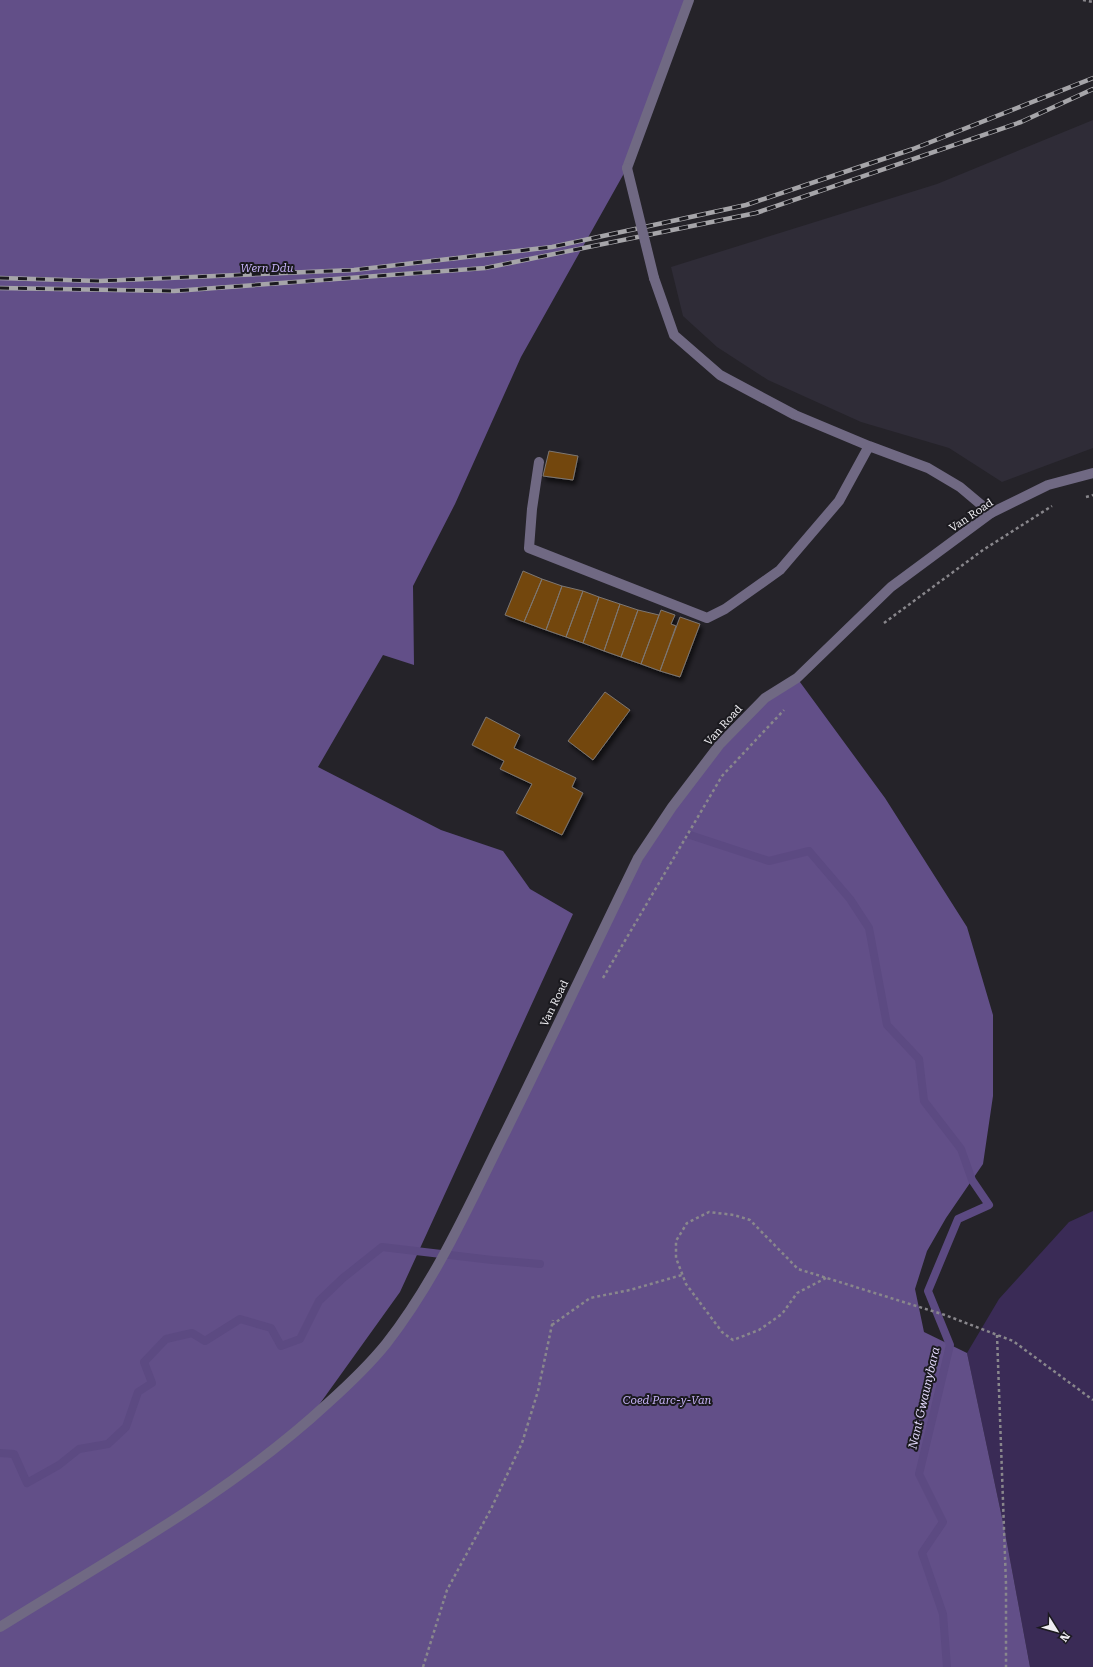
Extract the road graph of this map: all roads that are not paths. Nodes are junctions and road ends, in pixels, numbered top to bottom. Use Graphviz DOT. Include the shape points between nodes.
graph roads {
  1 [pos="689,0"];
  2 [pos="869,446"];
  3 [pos="540,462"];
  4 [pos="1093,473"];
  5 [pos="991,513"];
  6 [pos="0,1627"];
  1 -- 2 [label="street, bridge" via="627,168 654,278 674,336 720,375 795,415"];
  2 -- 3 [label="street" via="839,501 780,570 725,609 707,618 529,548"];
  2 -- 5 [label="street" via="928,468 960,488"];
  4 -- 5 [label="street, Van Road" via="1048,485"];
  5 -- 6 [label="street, Van Road" via="891,587 798,678 764,698 720,744 672,807 638,858 454,1235 418,1299 385,1345 350,1384 305,1425 249,1469 177,1518"];
}
